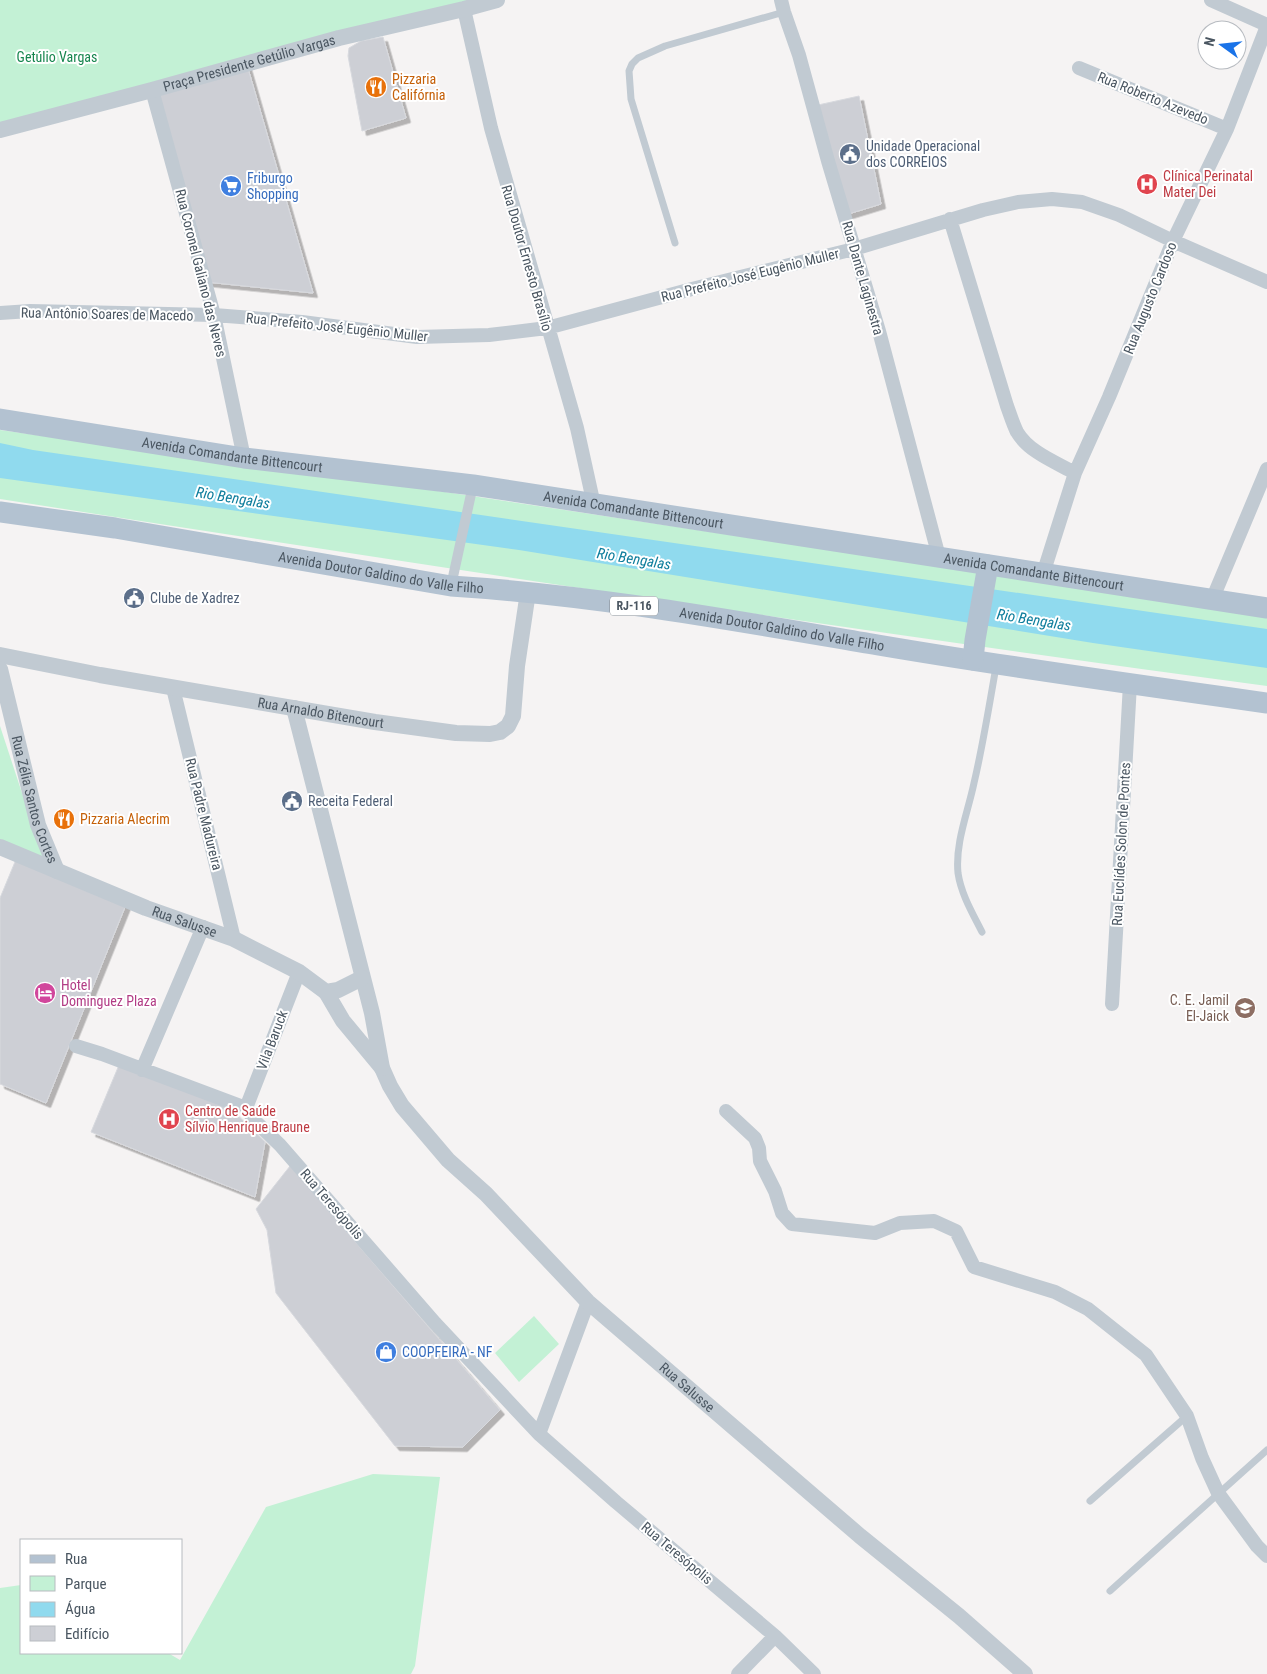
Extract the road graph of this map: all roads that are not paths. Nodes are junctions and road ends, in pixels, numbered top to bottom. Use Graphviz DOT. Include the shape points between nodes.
graph roads {
  1 [pos="497,0"];
  2 [pos="1211,0"];
  3 [pos="783,6"];
  4 [pos="464,9"];
  5 [pos="1267,25"];
  6 [pos="1078,68"];
  7 [pos="152,90"];
  8 [pos="1227,129"];
  9 [pos="0,130"];
  10 [pos="950,219"];
  11 [pos="1173,241"];
  12 [pos="675,243"];
  13 [pos="854,249"];
  14 [pos="1267,282"];
  15 [pos="0,313"];
  16 [pos="214,316"];
  17 [pos="547,328"];
  18 [pos="0,419"];
  19 [pos="244,458"];
  20 [pos="1267,470"];
  21 [pos="1075,473"];
  22 [pos="473,485"];
  23 [pos="594,505"];
  24 [pos="0,512"];
  25 [pos="940,557"];
  26 [pos="987,573"];
  27 [pos="1043,574"];
  28 [pos="451,586"];
  29 [pos="528,592"];
  30 [pos="1212,600"];
  31 [pos="1267,608"];
  32 [pos="974,650"];
  33 [pos="0,655"];
  34 [pos="996,664"];
  35 [pos="0,669"];
  36 [pos="1130,684"];
  37 [pos="174,688"];
  38 [pos="1267,703"];
  39 [pos="294,708"];
  40 [pos="0,847"];
  41 [pos="57,871"];
  42 [pos="203,927"];
  43 [pos="982,932"];
  44 [pos="234,940"];
  45 [pos="299,972"];
  46 [pos="362,978"];
  47 [pos="326,992"];
  48 [pos="1112,1004"];
  49 [pos="76,1046"];
  50 [pos="382,1068"];
  51 [pos="142,1070"];
  52 [pos="246,1108"];
  53 [pos="726,1111"];
  54 [pos="588,1302"];
  55 [pos="1187,1416"];
  56 [pos="539,1434"];
  57 [pos="1267,1450"];
  58 [pos="1218,1492"];
  59 [pos="1090,1502"];
  60 [pos="1267,1556"];
  61 [pos="1110,1591"];
  62 [pos="775,1636"];
  63 [pos="738,1674"];
  64 [pos="814,1674"];
  65 [pos="1025,1674"];
  1 -- 4 [label="street, Praça Presidente Getúlio Vargas"];
  2 -- 5 [label="street"];
  3 -- 12 [label="lane" via="665,46 642,55 632,64 629,71 631,99"];
  3 -- 13 [label="street, Rua Dante Laginestra"];
  4 -- 7 [label="street, Praça Presidente Getúlio Vargas" via="339,38"];
  4 -- 17 [label="street, Rua Doutor Ernesto Brasílio" via="490,128"];
  5 -- 8 [label="street, Rua Augusto Cardoso"];
  6 -- 8 [label="street, Rua Roberto Azevedo"];
  7 -- 9 [label="street, Praça Presidente Getúlio Vargas"];
  7 -- 16 [label="street, Rua Coronel Galiano das Neves"];
  8 -- 11 [label="street, Rua Augusto Cardoso"];
  10 -- 11 [label="street, Rua Prefeito José Eugênio Muller" via="1010,204 1052,199 1082,202 1119,215"];
  10 -- 13 [label="street, Rua Prefeito José Eugênio Muller"];
  10 -- 21 [label="street" via="1018,433 1042,455"];
  11 -- 14 [label="street, Rua Prefeito José Eugênio Muller"];
  11 -- 21 [label="street, Rua Augusto Cardoso"];
  13 -- 17 [label="street, Rua Prefeito José Eugênio Muller" via="692,288"];
  13 -- 25 [label="street, Rua Dante Laginestra"];
  15 -- 16 [label="street, Rua Antônio Soares de Macedo"];
  16 -- 17 [label="street, Rua Prefeito José Eugênio Muller" via="302,322 416,337 489,335"];
  16 -- 19 [label="street, Rua Coronel Galiano das Neves"];
  17 -- 23 [label="street, Rua Doutor Ernesto Brasílio" via="577,428"];
  18 -- 19 [label="main road, Avenida Comandante Bittencourt"];
  19 -- 22 [label="main road, Avenida Comandante Bittencourt"];
  20 -- 30 [label="street"];
  21 -- 27 [label="street, Rua Augusto Cardoso"];
  22 -- 23 [label="main road, Avenida Comandante Bittencourt"];
  22 -- 28 [label="street"];
  23 -- 25 [label="main road, Avenida Comandante Bittencourt"];
  24 -- 28 [label="main road, Avenida Doutor Galdino do Valle Filho / RJ-116" via="115,528"];
  25 -- 26 [label="main road, Avenida Comandante Bittencourt"];
  26 -- 27 [label="main road, Avenida Comandante Bittencourt"];
  26 -- 32 [label="main road"];
  27 -- 30 [label="main road, Avenida Comandante Bittencourt"];
  28 -- 29 [label="main road, Avenida Doutor Galdino do Valle Filho / RJ-116"];
  29 -- 32 [label="main road, Avenida Doutor Galdino do Valle Filho / RJ-116"];
  29 -- 39 [label="street, Rua Arnaldo Bitencourt" via="513,716 500,732 456,733"];
  30 -- 31 [label="main road, Avenida Comandante Bittencourt"];
  32 -- 34 [label="main road, Avenida Doutor Galdino do Valle Filho / RJ-116"];
  33 -- 37 [label="street, Rua Arnaldo Bitencourt"];
  34 -- 36 [label="main road, Avenida Doutor Galdino do Valle Filho / RJ-116"];
  34 -- 43 [label="lane" via="958,862 965,899"];
  35 -- 41 [label="street, Rua Zélia Santos Cortes" via="38,825"];
  36 -- 38 [label="main road, Avenida Doutor Galdino do Valle Filho / RJ-116"];
  36 -- 48 [label="street, Rua Euclídes Solon de Pontes"];
  37 -- 39 [label="street, Rua Arnaldo Bitencourt"];
  37 -- 44 [label="street, Rua Padre Madureira"];
  39 -- 46 [label="street"];
  40 -- 41 [label="street, Rua Salusse"];
  41 -- 42 [label="street, Rua Salusse" via="146,908"];
  42 -- 44 [label="street, Rua Salusse"];
  42 -- 51 [label="street"];
  44 -- 45 [label="street, Rua Salusse"];
  45 -- 47 [label="street, Rua Salusse"];
  45 -- 52 [label="street, Vila Baruck"];
  46 -- 47 [label="street"];
  46 -- 50 [label="street"];
  47 -- 50 [label="street" via="343,1021"];
  49 -- 51 [label="street"];
  50 -- 54 [label="street, Rua Salusse" via="402,1106 448,1160 486,1194"];
  51 -- 52 [label="street"];
  52 -- 56 [label="street, Rua Teresópolis" via="435,1323"];
  53 -- 55 [label="street" via="755,1138 760,1161 782,1213 792,1224 875,1233 900,1223 934,1221 956,1231 974,1267 1055,1292 1088,1309 1146,1355"];
  54 -- 56 [label="street"];
  54 -- 65 [label="street, Rua Salusse"];
  55 -- 58 [label="street"];
  55 -- 59 [label="lane"];
  56 -- 62 [label="street, Rua Teresópolis"];
  57 -- 58 [label="lane"];
  58 -- 60 [label="street"];
  58 -- 61 [label="lane"];
  62 -- 63 [label="street"];
  62 -- 64 [label="street, Rua Teresópolis"];
}
